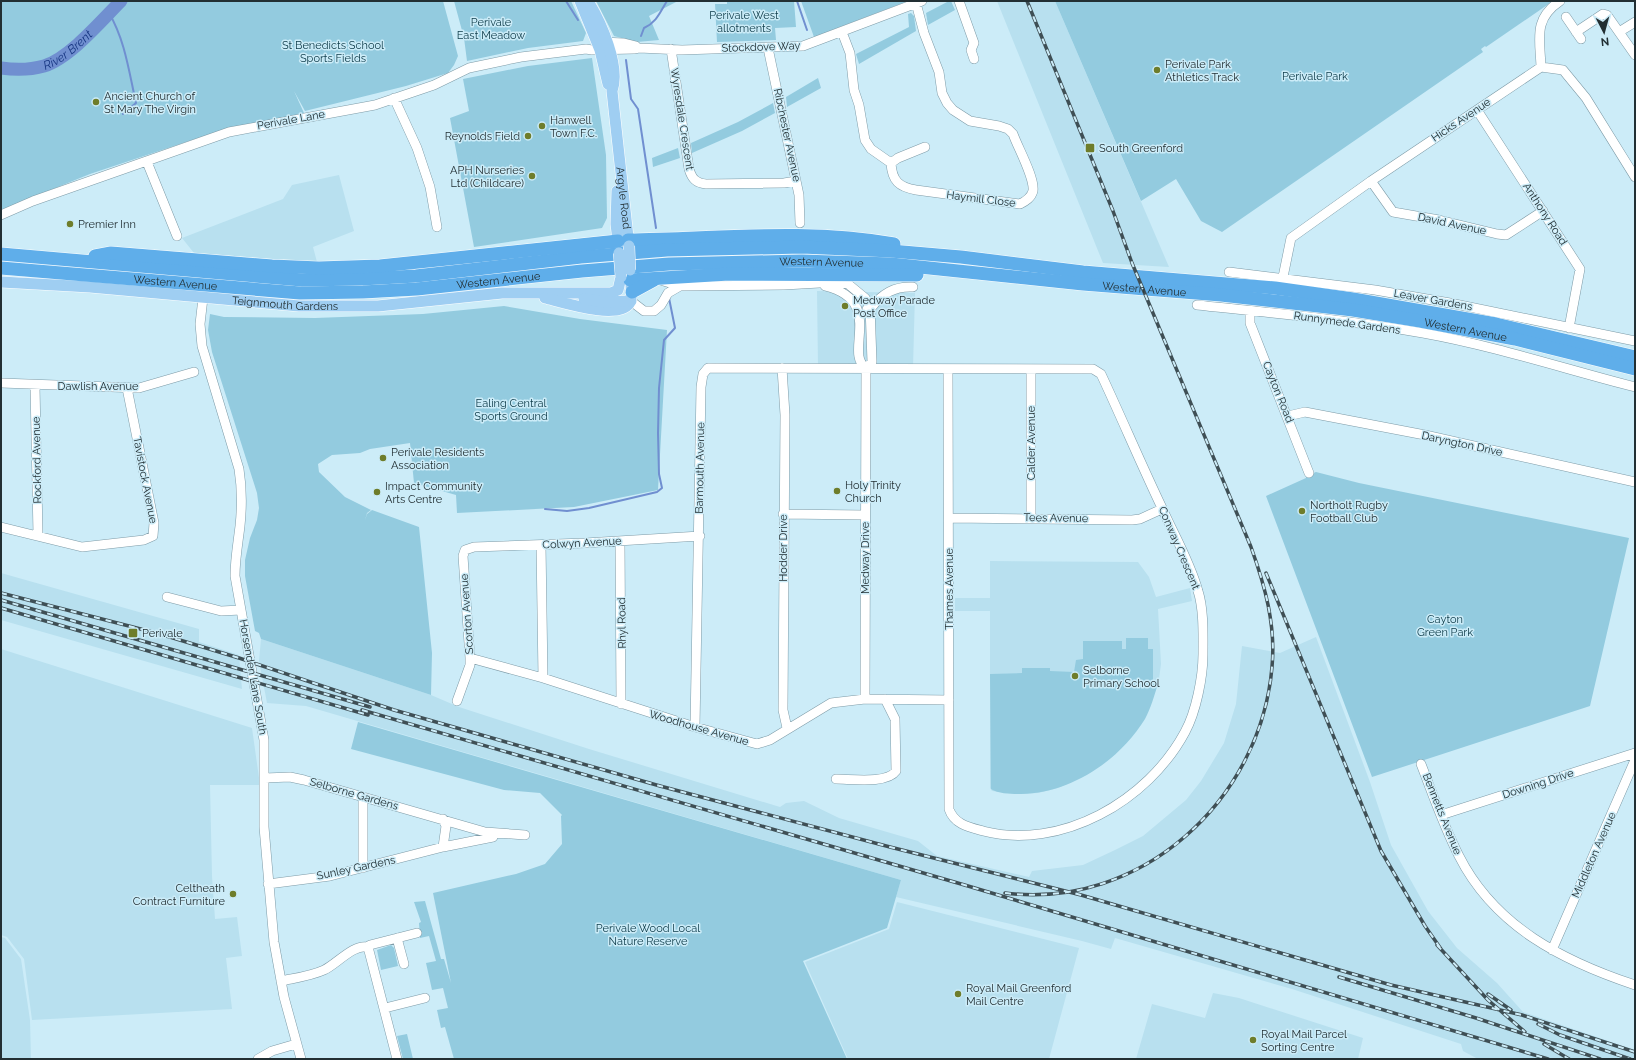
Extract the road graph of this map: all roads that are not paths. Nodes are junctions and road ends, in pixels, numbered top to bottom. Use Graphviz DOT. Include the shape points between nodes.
graph roads {
  1 [pos="580,1"];
  2 [pos="588,1"];
  3 [pos="959,1"];
  4 [pos="1560,1"];
  5 [pos="919,2"];
  6 [pos="1566,17"];
  7 [pos="1635,22"];
  8 [pos="842,32"];
  9 [pos="1619,32"];
  10 [pos="603,46"];
  11 [pos="768,48"];
  12 [pos="671,49"];
  13 [pos="1635,55"];
  14 [pos="974,59"];
  15 [pos="1541,67"];
  16 [pos="394,98"];
  17 [pos="1477,110"];
  18 [pos="925,147"];
  19 [pos="147,162"];
  20 [pos="891,163"];
  21 [pos="1635,177"];
  22 [pos="796,181"];
  23 [pos="1371,181"];
  24 [pos="1543,211"];
  25 [pos="1,215"];
  26 [pos="800,223"];
  27 [pos="437,228"];
  28 [pos="177,236"];
  29 [pos="623,244"];
  30 [pos="1,254"];
  31 [pos="961,257"];
  32 [pos="75,259"];
  33 [pos="1,268"];
  34 [pos="962,271"];
  35 [pos="1229,272"];
  36 [pos="1283,278"];
  37 [pos="655,279"];
  38 [pos="1,282"];
  39 [pos="818,284"];
  40 [pos="627,285"];
  41 [pos="680,286"];
  42 [pos="913,287"];
  43 [pos="521,294"];
  44 [pos="550,294"];
  45 [pos="203,298"];
  46 [pos="1197,305"];
  47 [pos="871,308"];
  48 [pos="858,310"];
  49 [pos="1250,310"];
  50 [pos="1496,324"];
  51 [pos="1569,328"];
  52 [pos="1515,340"];
  53 [pos="1635,341"];
  54 [pos="1635,349"];
  55 [pos="1635,357"];
  56 [pos="782,368"];
  57 [pos="866,368"];
  58 [pos="948,369"];
  59 [pos="1031,369"];
  60 [pos="1635,369"];
  61 [pos="194,372"];
  62 [pos="1635,377"];
  63 [pos="1,383"];
  64 [pos="35,386"];
  65 [pos="1635,387"];
  66 [pos="127,388"];
  67 [pos="1288,416"];
  68 [pos="1309,473"];
  69 [pos="1635,482"];
  70 [pos="1162,508"];
  71 [pos="783,514"];
  72 [pos="865,515"];
  73 [pos="948,518"];
  74 [pos="1031,518"];
  75 [pos="1,526"];
  76 [pos="38,535"];
  77 [pos="700,536"];
  78 [pos="620,541"];
  79 [pos="541,545"];
  80 [pos="465,550"];
  81 [pos="168,597"];
  82 [pos="241,610"];
  83 [pos="470,658"];
  84 [pos="543,678"];
  85 [pos="866,699"];
  86 [pos="885,699"];
  87 [pos="949,700"];
  88 [pos="457,701"];
  89 [pos="621,704"];
  90 [pos="695,728"];
  91 [pos="787,728"];
  92 [pos="1635,753"];
  93 [pos="1635,760"];
  94 [pos="1421,764"];
  95 [pos="265,778"];
  96 [pos="836,779"];
  97 [pos="363,797"];
  98 [pos="949,809"];
  99 [pos="1441,815"];
  100 [pos="443,819"];
  101 [pos="525,835"];
  102 [pos="443,847"];
  103 [pos="363,868"];
  104 [pos="268,884"];
  105 [pos="417,933"];
  106 [pos="397,938"];
  107 [pos="368,947"];
  108 [pos="1552,950"];
  109 [pos="404,964"];
  110 [pos="281,981"];
  111 [pos="1635,985"];
  112 [pos="425,998"];
  113 [pos="385,1008"];
  114 [pos="296,1044"];
  115 [pos="258,1059"];
  116 [pos="301,1059"];
  117 [pos="397,1059"];
  1 -- 10 [label="main road, Argyle Road"];
  2 -- 10 [label="main road, Argyle Road"];
  3 -- 14 [label="street" via="974,43 971,50"];
  4 -- 15 [label="street" via="1549,9 1539,27"];
  5 -- 8 [label="street, Stockdove Way"];
  5 -- 20 [label="street, Haymill Close" via="924,33 947,102 953,110 970,121 999,126 1013,134 1033,183 1033,192 1029,199 1020,204 1011,204 906,188 894,180"];
  6 -- 9 [label="street" via="1578,36 1603,14 1607,15"];
  7 -- 9 [label="street"];
  8 -- 11 [label="street, Stockdove Way" via="803,46"];
  8 -- 20 [label="street" via="850,53 854,90 865,140 871,149"];
  9 -- 13 [label="street"];
  10 -- 12 [label="street, Stockdove Way" via="633,44 639,48"];
  10 -- 16 [label="street, Perivale Lane" via="591,44 586,49 521,57 469,68 434,85"];
  10 -- 29 [label="main road, Argyle Road" via="614,84 612,91"];
  11 -- 12 [label="street, Stockdove Way"];
  11 -- 22 [label="street, Ribchester Avenue"];
  12 -- 22 [label="street, Wyresdale Crescent" via="689,169 693,179 706,184"];
  15 -- 17 [label="street, Hicks Avenue"];
  15 -- 21 [label="street" via="1563,70 1586,98"];
  16 -- 19 [label="street, Perivale Lane" via="355,109 229,132"];
  16 -- 27 [label="street" via="417,148 430,187"];
  17 -- 23 [label="street, Hicks Avenue"];
  17 -- 24 [label="street, Anthony Road"];
  18 -- 20 [label="street"];
  19 -- 25 [label="street, Perivale Lane"];
  19 -- 28 [label="street"];
  22 -- 26 [label="street, Ribchester Avenue"];
  23 -- 24 [label="street, David Avenue" via="1393,212 1497,234 1506,235"];
  23 -- 36 [label="street, Hicks Avenue" via="1291,238"];
  24 -- 51 [label="street, Anthony Road" via="1580,269"];
  29 -- 31 [label="highway" via="800,235 869,240"];
  29 -- 32 [label="highway" via="380,266 319,268 111,253"];
  29 -- 40 [label="main road, Argyle Road, bridge"];
  30 -- 32 [label="highway, Western Avenue"];
  31 -- 32 [label="highway, Western Avenue" via="809,247 741,247 667,250 416,276 317,280"];
  31 -- 50 [label="highway, Western Avenue" via="1083,272 1274,288"];
  33 -- 34 [label="highway, Western Avenue" via="300,292 416,289 590,270 742,261 891,264"];
  34 -- 37 [label="highway" via="932,275 753,274"];
  34 -- 52 [label="highway, Western Avenue" via="1278,300 1420,321"];
  35 -- 36 [label="street, Leaver Gardens"];
  36 -- 51 [label="street, Leaver Gardens" via="1450,302"];
  37 -- 40 [label="highway"];
  37 -- 41 [label="street"];
  38 -- 45 [label="main road, Teignmouth Gardens" via="90,287"];
  39 -- 41 [label="street"];
  39 -- 47 [label="street" via="848,284 865,298"];
  39 -- 48 [label="street" via="839,289 847,294"];
  40 -- 41 [label="street" via="644,312 654,311 668,293"];
  40 -- 43 [label="main road" via="623,309 609,311"];
  40 -- 44 [label="main road" via="611,293"];
  40 -- 44 [label="main road" via="597,301"];
  42 -- 47 [label="street" via="898,287"];
  43 -- 44 [label="main road"];
  43 -- 45 [label="main road, Teignmouth Gardens" via="502,293 370,306 299,306"];
  45 -- 82 [label="street, Horsenden Lane South" via="200,324 202,346 241,483 235,576"];
  46 -- 49 [label="street, Runnymede Gardens"];
  47 -- 48 [label="street"];
  47 -- 57 [label="street" via="872,362"];
  48 -- 57 [label="street" via="860,362"];
  49 -- 65 [label="street, Runnymede Gardens" via="1423,333 1490,348"];
  49 -- 67 [label="street, Cayton Road" via="1250,323"];
  50 -- 54 [label="highway" via="1526,326"];
  50 -- 55 [label="highway"];
  51 -- 53 [label="street, Leaver Gardens"];
  52 -- 60 [label="highway, Western Avenue"];
  52 -- 62 [label="highway" via="1562,358"];
  56 -- 57 [label="street, Barmouth Avenue"];
  56 -- 71 [label="street, Hodder Drive" via="785,415"];
  56 -- 77 [label="street, Barmouth Avenue" via="708,368 703,374 699,479"];
  57 -- 58 [label="street, Conway Crescent"];
  57 -- 72 [label="street, Medway Drive"];
  58 -- 59 [label="street, Conway Crescent"];
  58 -- 73 [label="street, Thames Avenue"];
  59 -- 70 [label="street, Conway Crescent" via="1093,369 1102,374"];
  59 -- 74 [label="street, Calder Avenue"];
  61 -- 66 [label="street, Dawlish Avenue" via="140,388"];
  63 -- 64 [label="street, Dawlish Avenue"];
  64 -- 66 [label="street, Dawlish Avenue"];
  64 -- 76 [label="street, Rockford Avenue"];
  66 -- 76 [label="street, Tavistock Avenue" via="154,523 153,536 144,540 82,547"];
  67 -- 68 [label="street, Cayton Road"];
  67 -- 69 [label="street, Daryngton Drive" via="1305,412"];
  70 -- 74 [label="street, Tees Avenue" via="1140,519 1132,520"];
  70 -- 98 [label="street, Conway Crescent" via="1199,593 1202,628 1203,655 1197,695 1186,731 1176,748 1148,780 1118,805 1093,818 1059,830 1016,835 992,833 954,820"];
  71 -- 72 [label="street"];
  71 -- 91 [label="street, Hodder Drive" via="783,710"];
  72 -- 85 [label="street, Medway Drive"];
  73 -- 74 [label="street, Tees Avenue"];
  73 -- 87 [label="street, Thames Avenue"];
  75 -- 76 [label="street, Tavistock Avenue"];
  77 -- 78 [label="street, Colwyn Avenue"];
  77 -- 90 [label="street, Barmouth Avenue"];
  78 -- 79 [label="street, Colwyn Avenue"];
  78 -- 89 [label="street, Rhyl Road"];
  79 -- 80 [label="street, Colwyn Avenue" via="474,547"];
  79 -- 84 [label="street"];
  80 -- 83 [label="street, Scorton Avenue" via="463,556"];
  81 -- 82 [label="street" via="221,611"];
  82 -- 95 [label="street, Horsenden Lane South" via="262,724"];
  83 -- 84 [label="street, Woodhouse Avenue"];
  83 -- 88 [label="street, Scorton Avenue" via="470,665"];
  84 -- 89 [label="street, Woodhouse Avenue"];
  85 -- 86 [label="street, Woodhouse Avenue"];
  85 -- 91 [label="street, Woodhouse Avenue" via="831,702"];
  86 -- 87 [label="street, Woodhouse Avenue"];
  86 -- 96 [label="street" via="896,719 896,771 893,776 884,779"];
  87 -- 98 [label="street, Thames Avenue"];
  89 -- 90 [label="street, Woodhouse Avenue"];
  90 -- 91 [label="street, Woodhouse Avenue" via="757,744 770,740"];
  92 -- 99 [label="street, Downing Drive"];
  93 -- 108 [label="street, Middleton Avenue"];
  94 -- 99 [label="street, Bennetts Avenue"];
  95 -- 97 [label="street, Selborne Gardens" via="290,777"];
  95 -- 104 [label="street, Horsenden Lane South" via="264,827"];
  97 -- 100 [label="street, Selborne Gardens"];
  97 -- 103 [label="street"];
  99 -- 108 [label="street, Bennetts Avenue" via="1459,858 1479,888 1510,921"];
  100 -- 101 [label="street, Selborne Gardens" via="486,832"];
  100 -- 102 [label="street" via="446,826"];
  101 -- 102 [label="street, Sunley Gardens" via="486,837"];
  102 -- 103 [label="street, Sunley Gardens"];
  103 -- 104 [label="street, Sunley Gardens" via="330,876"];
  104 -- 110 [label="street, Horsenden Lane South"];
  105 -- 106 [label="street"];
  106 -- 107 [label="street"];
  106 -- 109 [label="street"];
  107 -- 110 [label="street" via="352,951 322,971"];
  107 -- 113 [label="street"];
  108 -- 111 [label="street, Bennetts Avenue" via="1600,973"];
  110 -- 114 [label="street, Horsenden Lane South"];
  112 -- 113 [label="street"];
  113 -- 117 [label="street"];
  114 -- 115 [label="street" via="272,1051"];
  114 -- 116 [label="street, Horsenden Lane South"];
}
